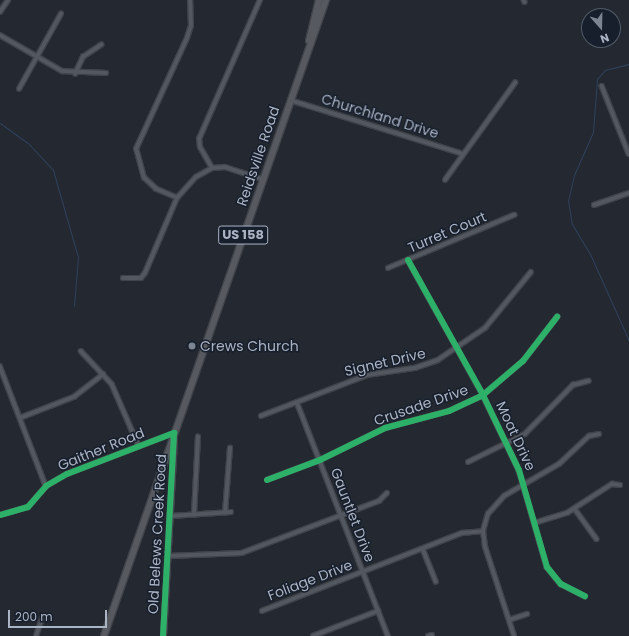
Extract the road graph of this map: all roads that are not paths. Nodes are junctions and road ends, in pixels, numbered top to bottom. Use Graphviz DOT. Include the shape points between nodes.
graph roads {
  1 [pos="8,0"];
  2 [pos="190,0"];
  3 [pos="260,0"];
  4 [pos="319,0"];
  5 [pos="326,0"];
  6 [pos="0,12"];
  7 [pos="61,14"];
  8 [pos="0,35"];
  9 [pos="100,45"];
  10 [pos="308,47"];
  11 [pos="37,58"];
  12 [pos="106,73"];
  13 [pos="75,74"];
  14 [pos="516,83"];
  15 [pos="602,86"];
  16 [pos="19,88"];
  17 [pos="290,100"];
  18 [pos="463,154"];
  19 [pos="629,154"];
  20 [pos="212,168"];
  21 [pos="262,179"];
  22 [pos="445,180"];
  23 [pos="629,193"];
  24 [pos="177,198"];
  25 [pos="594,205"];
  26 [pos="514,215"];
  27 [pos="408,260"];
  28 [pos="388,268"];
  29 [pos="531,272"];
  30 [pos="123,278"];
  31 [pos="558,317"];
  32 [pos="457,349"];
  33 [pos="81,351"];
  34 [pos="0,366"];
  35 [pos="103,374"];
  36 [pos="588,381"];
  37 [pos="483,395"];
  38 [pos="297,402"];
  39 [pos="261,416"];
  40 [pos="20,418"];
  41 [pos="174,433"];
  42 [pos="599,434"];
  43 [pos="198,437"];
  44 [pos="507,444"];
  45 [pos="138,446"];
  46 [pos="230,448"];
  47 [pos="320,460"];
  48 [pos="468,462"];
  49 [pos="267,480"];
  50 [pos="525,485"];
  51 [pos="620,485"];
  52 [pos="46,486"];
  53 [pos="387,493"];
  54 [pos="575,509"];
  55 [pos="231,512"];
  56 [pos="225,513"];
  57 [pos="0,515"];
  58 [pos="194,515"];
  59 [pos="342,515"];
  60 [pos="171,516"];
  61 [pos="534,523"];
  62 [pos="483,531"];
  63 [pos="597,539"];
  64 [pos="423,549"];
  65 [pos="168,556"];
  66 [pos="363,571"];
  67 [pos="436,582"];
  68 [pos="585,596"];
  69 [pos="262,611"];
  70 [pos="378,611"];
  71 [pos="527,614"];
  72 [pos="42,620"];
  73 [pos="509,620"];
  74 [pos="36,636"];
  75 [pos="104,636"];
  76 [pos="163,636"];
  77 [pos="313,636"];
  78 [pos="388,636"];
  79 [pos="514,636"];
  1 -- 6 [label="street"];
  2 -- 24 [label="street" via="191,26 187,38 136,149 144,178 156,189"];
  3 -- 20 [label="street" via="199,139 200,147"];
  4 -- 10 [label="highway, Reidsville Road / US 158"];
  5 -- 10 [label="highway, Reidsville Road / US 158"];
  7 -- 11 [label="street"];
  8 -- 11 [label="street"];
  9 -- 13 [label="street" via="84,57"];
  10 -- 17 [label="highway, Reidsville Road / US 158"];
  11 -- 13 [label="street"];
  11 -- 16 [label="street"];
  12 -- 13 [label="street"];
  14 -- 18 [label="street"];
  15 -- 19 [label="street"];
  17 -- 18 [label="street, Churchland Drive"];
  17 -- 21 [label="highway, Reidsville Road / US 158"];
  18 -- 22 [label="street"];
  20 -- 21 [label="street" via="227,168"];
  20 -- 24 [label="street" via="184,187"];
  21 -- 41 [label="highway, Reidsville Road / US 158"];
  23 -- 25 [label="street"];
  24 -- 30 [label="street" via="145,273 141,278"];
  26 -- 27 [label="street, Turret Court"];
  27 -- 28 [label="street, Turret Court"];
  27 -- 32 [label="street, Moat Drive"];
  29 -- 32 [label="street, Signet Drive" via="485,328"];
  31 -- 37 [label="street, Crusade Drive" via="523,361"];
  32 -- 37 [label="street, Moat Drive"];
  32 -- 38 [label="street, Signet Drive" via="427,365 366,375"];
  33 -- 35 [label="street"];
  34 -- 40 [label="street"];
  35 -- 40 [label="street" via="74,397"];
  35 -- 45 [label="street" via="118,395"];
  36 -- 44 [label="street" via="573,385 525,434"];
  37 -- 44 [label="street, Moat Drive"];
  37 -- 47 [label="street, Crusade Drive" via="449,411 385,428"];
  38 -- 39 [label="street, Signet Drive"];
  38 -- 47 [label="street, Gauntlet Drive"];
  40 -- 52 [label="street"];
  41 -- 45 [label="street, Gaither Road"];
  41 -- 60 [label="street, Old Belews Creek Road"];
  41 -- 75 [label="highway, Reidsville Road / US 158"];
  42 -- 50 [label="street" via="589,436 559,464"];
  43 -- 58 [label="street"];
  44 -- 48 [label="street"];
  44 -- 50 [label="street, Moat Drive"];
  45 -- 52 [label="street, Gaither Road" via="67,474"];
  46 -- 56 [label="street"];
  47 -- 49 [label="street, Crusade Drive"];
  47 -- 59 [label="street, Gauntlet Drive"];
  50 -- 61 [label="street, Moat Drive"];
  50 -- 62 [label="street" via="495,504"];
  51 -- 54 [label="street" via="612,484"];
  52 -- 57 [label="street, Gaither Road" via="28,507"];
  53 -- 59 [label="street" via="379,500"];
  54 -- 61 [label="street"];
  54 -- 63 [label="street"];
  55 -- 56 [label="street"];
  56 -- 58 [label="street"];
  58 -- 60 [label="street"];
  59 -- 65 [label="street" via="242,553"];
  59 -- 66 [label="street, Gauntlet Drive"];
  60 -- 65 [label="street, Old Belews Creek Road"];
  61 -- 68 [label="street, Moat Drive" via="541,554 551,573 568,588"];
  62 -- 64 [label="street, Foliage Drive" via="456,536"];
  62 -- 73 [label="street" via="485,547"];
  64 -- 66 [label="street, Foliage Drive"];
  64 -- 67 [label="street"];
  65 -- 76 [label="street, Old Belews Creek Road"];
  66 -- 69 [label="street, Foliage Drive"];
  66 -- 70 [label="street, Gauntlet Drive"];
  70 -- 77 [label="street"];
  70 -- 78 [label="street, Gauntlet Drive"];
  71 -- 73 [label="street"];
  72 -- 74 [label="street"];
  73 -- 79 [label="street"];
}
